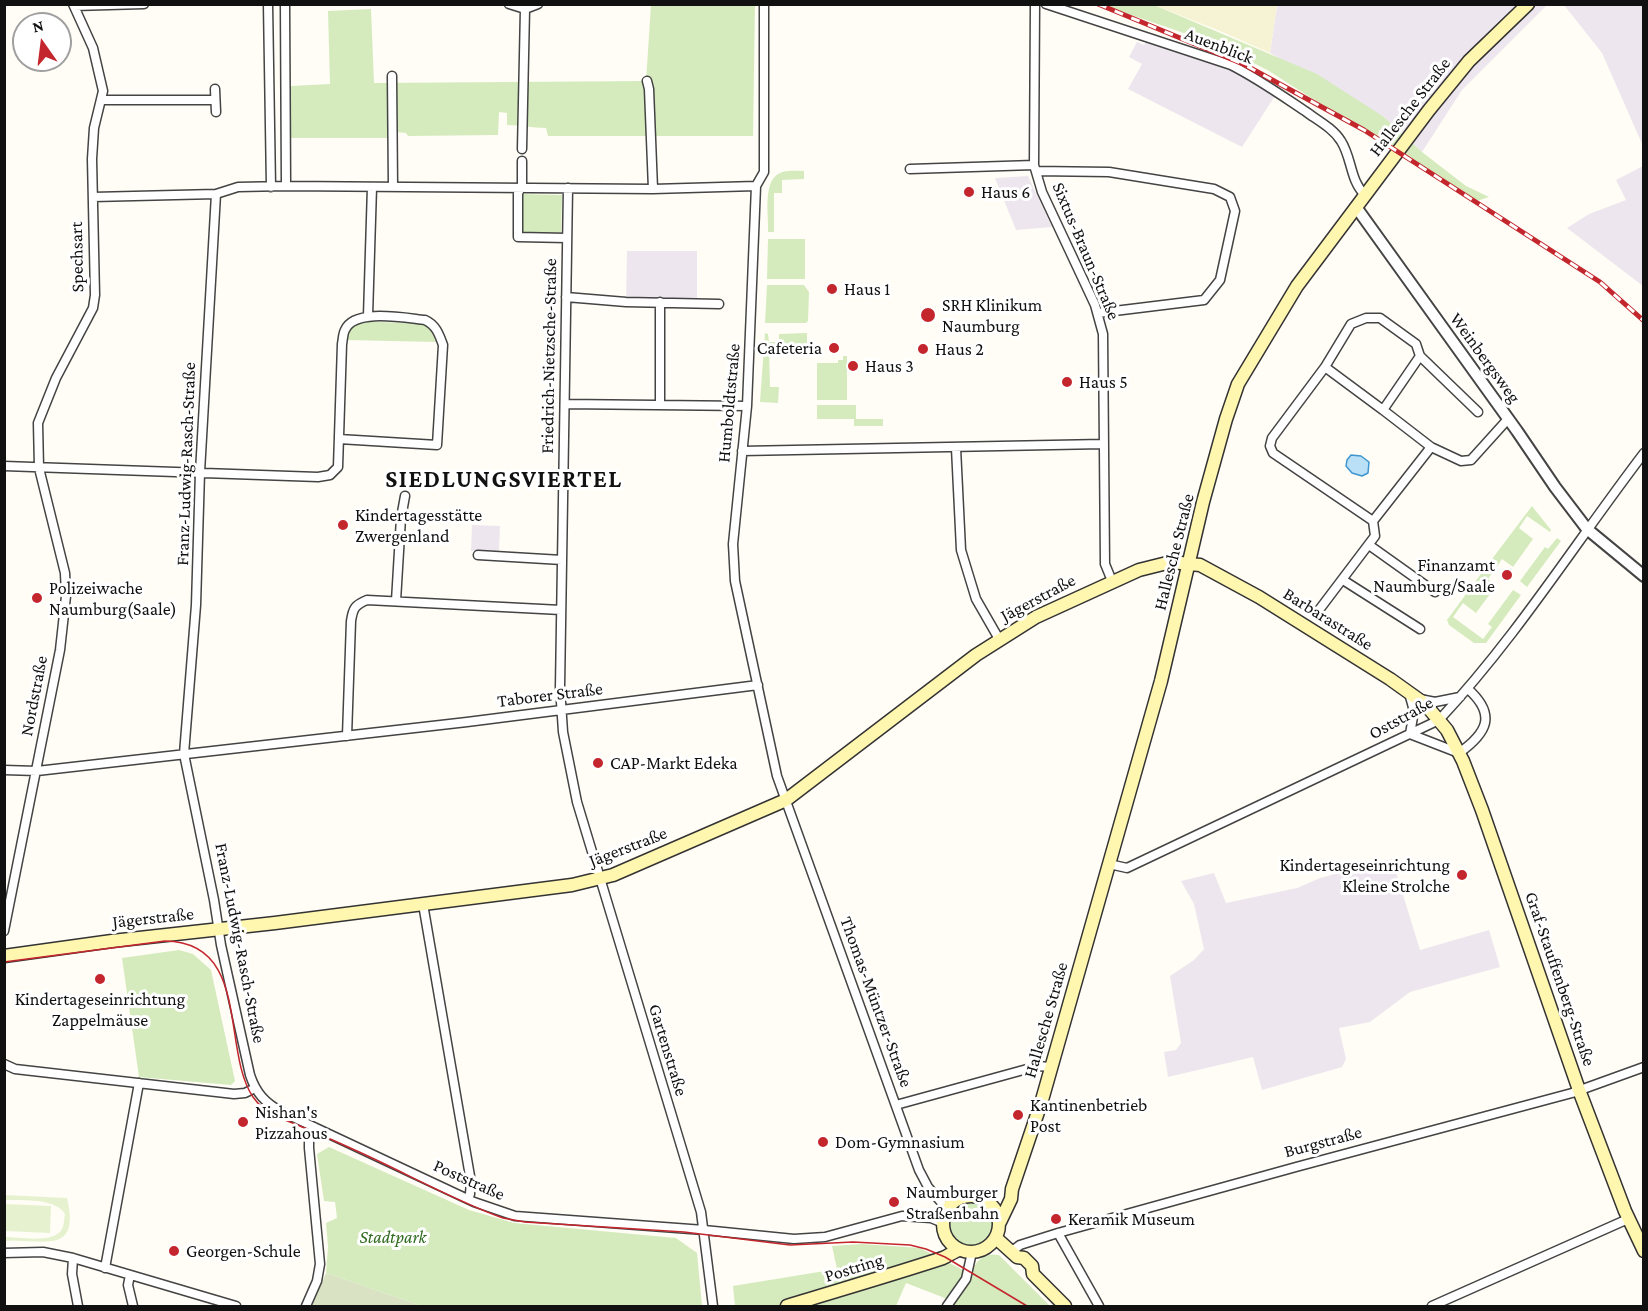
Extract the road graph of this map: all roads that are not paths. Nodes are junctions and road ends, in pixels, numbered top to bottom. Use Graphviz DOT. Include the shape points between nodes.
graph roads {
  1 [pos="144,4"];
  2 [pos="268,4"];
  3 [pos="285,4"];
  4 [pos="509,4"];
  5 [pos="538,4"];
  6 [pos="764,4"];
  7 [pos="1035,4"];
  8 [pos="1046,4"];
  9 [pos="1528,4"];
  10 [pos="73,5"];
  11 [pos="525,9"];
  12 [pos="392,76"];
  13 [pos="647,81"];
  14 [pos="215,89"];
  15 [pos="102,100"];
  16 [pos="216,100"];
  17 [pos="216,112"];
  18 [pos="522,149"];
  19 [pos="522,160"];
  20 [pos="1035,168"];
  21 [pos="910,169"];
  22 [pos="286,186"];
  23 [pos="522,186"];
  24 [pos="756,186"];
  25 [pos="271,187"];
  26 [pos="372,187"];
  27 [pos="393,187"];
  28 [pos="568,188"];
  29 [pos="653,189"];
  30 [pos="216,194"];
  31 [pos="1365,195"];
  32 [pos="93,197"];
  33 [pos="1356,207"];
  34 [pos="567,238"];
  35 [pos="566,297"];
  36 [pos="660,302"];
  37 [pos="719,304"];
  38 [pos="1098,313"];
  39 [pos="368,316"];
  40 [pos="1420,356"];
  41 [pos="1325,367"];
  42 [pos="565,404"];
  43 [pos="660,405"];
  44 [pos="747,406"];
  45 [pos="1383,410"];
  46 [pos="1478,412"];
  47 [pos="1508,419"];
  48 [pos="339,439"];
  49 [pos="1103,444"];
  50 [pos="1431,447"];
  51 [pos="956,448"];
  52 [pos="742,451"];
  53 [pos="1644,453"];
  54 [pos="4,466"];
  55 [pos="39,468"];
  56 [pos="200,472"];
  57 [pos="405,496"];
  58 [pos="1373,521"];
  59 [pos="1587,529"];
  60 [pos="1369,545"];
  61 [pos="478,555"];
  62 [pos="562,560"];
  63 [pos="1188,563"];
  64 [pos="1644,576"];
  65 [pos="1342,580"];
  66 [pos="1112,581"];
  67 [pos="1435,592"];
  68 [pos="396,601"];
  69 [pos="561,610"];
  70 [pos="1319,610"];
  71 [pos="1420,630"];
  72 [pos="999,639"];
  73 [pos="758,686"];
  74 [pos="1468,689"];
  75 [pos="1406,690"];
  76 [pos="1460,697"];
  77 [pos="1419,698"];
  78 [pos="560,711"];
  79 [pos="1439,720"];
  80 [pos="1410,734"];
  81 [pos="347,736"];
  82 [pos="1459,753"];
  83 [pos="184,754"];
  84 [pos="4,770"];
  85 [pos="37,771"];
  86 [pos="786,800"];
  87 [pos="1109,864"];
  88 [pos="599,880"];
  89 [pos="423,904"];
  90 [pos="219,929"];
  91 [pos="4,931"];
  92 [pos="5,956"];
  93 [pos="4,1064"];
  94 [pos="1050,1067"];
  95 [pos="1644,1067"];
  96 [pos="139,1083"];
  97 [pos="255,1089"];
  98 [pos="1579,1090"];
  99 [pos="896,1105"];
  100 [pos="314,1127"];
  101 [pos="1012,1188"];
  102 [pos="468,1199"];
  103 [pos="987,1200"];
  104 [pos="947,1209"];
  105 [pos="1628,1219"];
  106 [pos="999,1222"];
  107 [pos="943,1223"];
  108 [pos="704,1230"];
  109 [pos="1058,1233"];
  110 [pos="946,1237"];
  111 [pos="996,1238"];
  112 [pos="965,1251"];
  113 [pos="1644,1251"];
  114 [pos="4,1252"];
  115 [pos="1015,1254"];
  116 [pos="73,1258"];
  117 [pos="931,1260"];
  118 [pos="105,1268"];
  119 [pos="130,1275"];
  120 [pos="206,1302"];
  121 [pos="78,1306"];
  122 [pos="133,1306"];
  123 [pos="236,1306"];
  124 [pos="306,1306"];
  125 [pos="713,1306"];
  126 [pos="787,1306"];
  127 [pos="947,1306"];
  128 [pos="1065,1306"];
  129 [pos="1099,1306"];
  130 [pos="1432,1306"];
  1 -- 10 [label="street"];
  2 -- 25 [label="street"];
  3 -- 22 [label="street"];
  4 -- 11 [label="street"];
  5 -- 11 [label="street"];
  6 -- 24 [label="street, Humboldtstraße" via="764,172"];
  7 -- 20 [label="street, Sixtus-Braun-Straße"];
  8 -- 31 [label="street, Auenblick" via="1231,65 1254,77 1340,139"];
  9 -- 31 [label="main road, Hallesche Straße" via="1454,77"];
  10 -- 15 [label="street, Spechsart" via="93,48"];
  11 -- 18 [label="street"];
  12 -- 27 [label="street"];
  13 -- 29 [label="street"];
  14 -- 16 [label="street"];
  15 -- 16 [label="street"];
  15 -- 32 [label="street, Spechsart" via="94,128"];
  16 -- 17 [label="street"];
  19 -- 23 [label="street"];
  20 -- 21 [label="street"];
  20 -- 38 [label="street, Sixtus-Braun-Straße" via="1042,192"];
  20 -- 38 [label="street" via="1109,172 1214,189 1230,197 1235,211 1220,280 1204,300"];
  22 -- 25 [label="street"];
  22 -- 26 [label="street"];
  23 -- 27 [label="street"];
  23 -- 28 [label="street"];
  23 -- 34 [label="street" via="518,193 519,237"];
  24 -- 29 [label="street"];
  24 -- 44 [label="street, Humboldtstraße"];
  25 -- 30 [label="street" via="238,187"];
  26 -- 27 [label="street"];
  26 -- 39 [label="street"];
  28 -- 29 [label="street"];
  28 -- 34 [label="street, Friedrich-Nietzsche-Straße"];
  30 -- 32 [label="street"];
  30 -- 56 [label="street, Franz-Ludwig-Rasch-Straße"];
  31 -- 33 [label="main road, Hallesche Straße"];
  32 -- 55 [label="street, Spechsart" via="93,308 45,401 38,423"];
  33 -- 47 [label="street, Weinbergsweg"];
  33 -- 63 [label="main road, Hallesche Straße" via="1297,286 1238,384"];
  34 -- 35 [label="street, Friedrich-Nietzsche-Straße"];
  35 -- 36 [label="street"];
  35 -- 42 [label="street, Friedrich-Nietzsche-Straße"];
  36 -- 37 [label="street"];
  36 -- 43 [label="street"];
  38 -- 49 [label="street, Sixtus-Braun-Straße" via="1103,334"];
  39 -- 48 [label="street" via="351,321 345,329"];
  39 -- 48 [label="street" via="425,320 438,332 442,345 438,445"];
  40 -- 41 [label="street" via="1416,344 1380,318 1366,318 1351,324"];
  40 -- 45 [label="street"];
  40 -- 46 [label="street"];
  41 -- 45 [label="street"];
  41 -- 58 [label="street" via="1270,446 1273,453"];
  42 -- 43 [label="street"];
  42 -- 62 [label="street, Friedrich-Nietzsche-Straße"];
  43 -- 44 [label="street"];
  44 -- 52 [label="street, Humboldtstraße"];
  45 -- 50 [label="street"];
  47 -- 50 [label="street" via="1470,460 1461,461"];
  47 -- 59 [label="street, Weinbergsweg"];
  48 -- 56 [label="street" via="338,467 330,475"];
  49 -- 51 [label="street"];
  49 -- 66 [label="street, Sixtus-Braun-Straße" via="1105,564"];
  50 -- 58 [label="street"];
  51 -- 52 [label="street"];
  51 -- 72 [label="street" via="961,550 976,599"];
  52 -- 73 [label="street, Humboldtstraße" via="734,569"];
  53 -- 59 [label="street, Oststraße"];
  54 -- 55 [label="street"];
  55 -- 56 [label="street"];
  55 -- 85 [label="street, Nordstraße" via="66,596"];
  56 -- 83 [label="street, Franz-Ludwig-Rasch-Straße" via="196,605"];
  57 -- 68 [label="street"];
  58 -- 60 [label="street" via="1375,536"];
  59 -- 64 [label="street, Weinbergsweg"];
  59 -- 74 [label="street, Oststraße"];
  60 -- 65 [label="street"];
  60 -- 67 [label="street"];
  61 -- 62 [label="street"];
  62 -- 69 [label="street, Friedrich-Nietzsche-Straße"];
  63 -- 66 [label="main road, Jägerstraße" via="1162,564"];
  63 -- 75 [label="main road, Barbarastraße" via="1206,567 1259,597"];
  63 -- 87 [label="main road, Hallesche Straße" via="1161,681"];
  65 -- 70 [label="street"];
  65 -- 71 [label="street"];
  66 -- 72 [label="main road, Jägerstraße"];
  68 -- 69 [label="street"];
  68 -- 81 [label="street" via="367,600 353,608"];
  69 -- 78 [label="street, Friedrich-Nietzsche-Straße"];
  72 -- 86 [label="main road, Jägerstraße"];
  73 -- 78 [label="street, Taborer Straße"];
  73 -- 86 [label="street, Humboldtstraße" via="777,776"];
  74 -- 76 [label="street, Oststraße"];
  74 -- 82 [label="street" via="1481,703 1485,727 1478,739"];
  75 -- 77 [label="main road, Barbarastraße"];
  75 -- 80 [label="street" via="1414,711"];
  76 -- 77 [label="street" via="1435,702"];
  76 -- 79 [label="street, Oststraße"];
  77 -- 79 [label="main road, Barbarastraße"];
  78 -- 81 [label="street, Taborer Straße"];
  78 -- 88 [label="street, Friedrich-Nietzsche-Straße" via="577,802"];
  79 -- 80 [label="street, Oststraße"];
  79 -- 82 [label="main road, Graf-Stauffenberg-Straße"];
  80 -- 82 [label="street"];
  80 -- 87 [label="street, Oststraße" via="1127,868"];
  81 -- 83 [label="street, Taborer Straße"];
  82 -- 98 [label="main road, Graf-Stauffenberg-Straße"];
  83 -- 85 [label="street, Taborer Straße"];
  83 -- 90 [label="street, Franz-Ludwig-Rasch-Straße"];
  84 -- 85 [label="street, Taborer Straße"];
  85 -- 91 [label="street, Nordstraße"];
  86 -- 88 [label="main road, Jägerstraße"];
  86 -- 99 [label="street, Thomas-Müntzer-Straße"];
  87 -- 94 [label="main road, Hallesche Straße"];
  88 -- 89 [label="main road, Jägerstraße"];
  88 -- 108 [label="street, Gartenstraße"];
  89 -- 90 [label="main road, Jägerstraße"];
  89 -- 102 [label="street" via="471,1182"];
  90 -- 92 [label="main road, Jägerstraße"];
  90 -- 97 [label="street, Franz-Ludwig-Rasch-Straße"];
  93 -- 96 [label="street" via="15,1070"];
  94 -- 99 [label="street" via="1038,1066"];
  94 -- 101 [label="main road, Hallesche Straße"];
  95 -- 98 [label="street, Burgstraße"];
  96 -- 97 [label="street" via="236,1094"];
  96 -- 118 [label="street"];
  97 -- 100 [label="street, Poststraße" via="270,1105"];
  98 -- 105 [label="main road, Graf-Stauffenberg-Straße"];
  98 -- 109 [label="street, Burgstraße"];
  99 -- 104 [label="street, Thomas-Müntzer-Straße" via="923,1179"];
  100 -- 102 [label="street, Poststraße"];
  100 -- 124 [label="street" via="309,1142 320,1264"];
  101 -- 103 [label="main road"];
  101 -- 106 [label="main road, Hallesche Straße"];
  102 -- 108 [label="street, Poststraße" via="522,1217"];
  103 -- 104 [label="main road" via="966,1196"];
  103 -- 106 [label="main road"];
  104 -- 107 [label="main road"];
  105 -- 113 [label="main road, Graf-Stauffenberg-Straße"];
  105 -- 130 [label="street"];
  106 -- 111 [label="main road"];
  107 -- 108 [label="street, Poststraße" via="906,1216 807,1239"];
  107 -- 110 [label="main road"];
  108 -- 125 [label="street, Gartenstraße"];
  109 -- 115 [label="street, Burgstraße" via="1020,1245"];
  109 -- 129 [label="street"];
  110 -- 112 [label="main road"];
  110 -- 117 [label="main road" via="944,1246"];
  111 -- 112 [label="main road" via="985,1249"];
  111 -- 115 [label="main road"];
  112 -- 117 [label="main road, Postring"];
  112 -- 127 [label="street" via="965,1281"];
  114 -- 116 [label="street" via="42,1252"];
  115 -- 128 [label="main road" via="1032,1266 1033,1274"];
  116 -- 118 [label="street"];
  116 -- 121 [label="street"];
  117 -- 126 [label="main road, Postring"];
  118 -- 119 [label="street"];
  119 -- 120 [label="street"];
  119 -- 122 [label="street"];
  120 -- 123 [label="street"];
}
